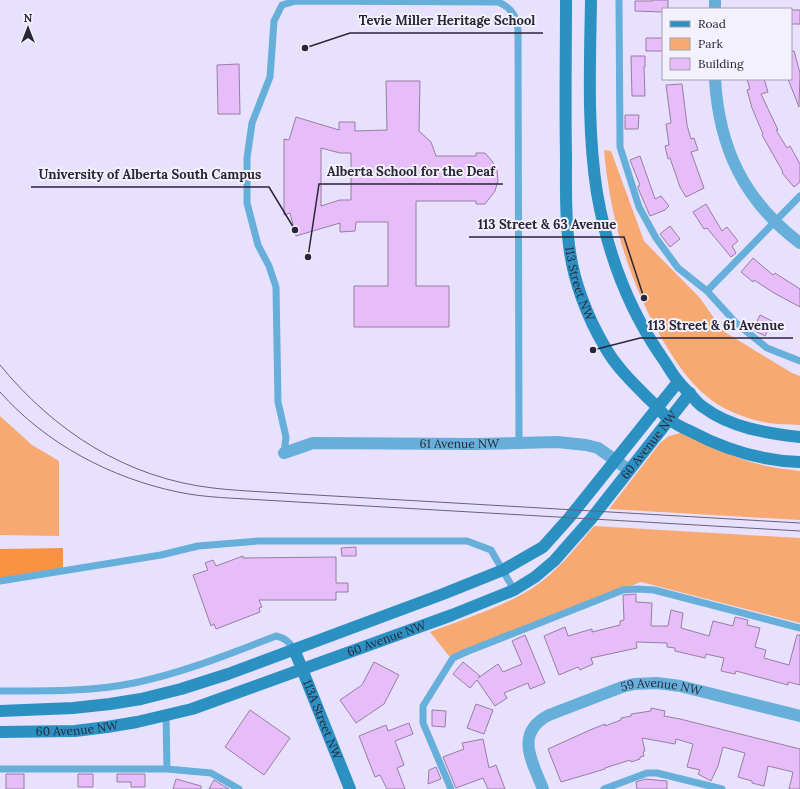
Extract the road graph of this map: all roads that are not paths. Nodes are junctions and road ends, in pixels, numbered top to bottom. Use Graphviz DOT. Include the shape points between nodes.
graph roads {
  1 [pos="566,0"];
  2 [pos="591,0"];
  3 [pos="619,0"];
  4 [pos="715,80"];
  5 [pos="800,196"];
  6 [pos="774,221"];
  7 [pos="800,243"];
  8 [pos="707,291"];
  9 [pos="800,361"];
  10 [pos="678,382"];
  11 [pos="690,393"];
  12 [pos="658,407"];
  13 [pos="669,419"];
  14 [pos="800,437"];
  15 [pos="519,443"];
  16 [pos="284,453"];
  17 [pos="616,459"];
  18 [pos="800,462"];
  19 [pos="629,470"];
  20 [pos="503,570"];
  21 [pos="0,581"];
  22 [pos="514,590"];
  23 [pos="800,628"];
  24 [pos="294,649"];
  25 [pos="304,669"];
  26 [pos="0,691"];
  27 [pos="0,711"];
  28 [pos="166,716"];
  29 [pos="800,716"];
  30 [pos="0,732"];
  31 [pos="0,769"];
  32 [pos="166,769"];
  33 [pos="239,789"];
  34 [pos="350,789"];
  35 [pos="451,789"];
  36 [pos="544,789"];
  37 [pos="604,789"];
  38 [pos="722,789"];
  1 -- 12 [label="street, 113 Street NW" via="566,199 569,245 574,271 584,304 605,348 622,370"];
  2 -- 10 [label="street" via="591,123 597,193 606,234 620,277 645,330"];
  3 -- 8 [label="lane" via="620,147 639,207 656,238 678,268"];
  4 -- 6 [label="street" via="718,112 737,171 753,198"];
  5 -- 6 [label="lane"];
  6 -- 7 [label="street"];
  6 -- 8 [label="lane"];
  8 -- 9 [label="lane" via="736,323 767,348"];
  10 -- 11 [label="street"];
  10 -- 12 [label="street, 60 Avenue NW"];
  11 -- 13 [label="street, 60 Avenue NW"];
  11 -- 14 [label="street" via="702,407 723,420 759,431"];
  12 -- 13 [label="street, 113 Street NW"];
  12 -- 17 [label="street, 60 Avenue NW"];
  13 -- 18 [label="street" via="720,446 744,453"];
  13 -- 19 [label="street, 60 Avenue NW"];
  15 -- 16 [label="street, 61 Avenue NW" via="313,443"];
  15 -- 16 [label="lane" via="516,18 509,8 498,2 296,1 282,5 274,21 270,77 252,123 247,158 247,203 258,245 276,287 278,402 286,437"];
  15 -- 17 [label="street, 61 Avenue NW" via="557,442 586,445 598,448"];
  17 -- 19 [label="street, 61 Avenue NW"];
  17 -- 20 [label="street, 60 Avenue NW" via="543,547"];
  19 -- 22 [label="street, 60 Avenue NW" via="554,561"];
  20 -- 21 [label="lane" via="491,550 467,541 258,541 198,546 161,555"];
  20 -- 22 [label="lane"];
  20 -- 24 [label="street, 60 Avenue NW"];
  22 -- 25 [label="street, 60 Avenue NW"];
  23 -- 35 [label="lane" via="654,590 623,590 453,658 423,706 423,723"];
  24 -- 25 [label="street, 113A Street NW"];
  24 -- 26 [label="lane" via="287,640 276,636 198,666 133,683 69,691"];
  24 -- 27 [label="street, 60 Avenue NW" via="182,690 141,699 73,708"];
  25 -- 28 [label="street, 60 Avenue NW"];
  25 -- 34 [label="street, 113A Street NW"];
  28 -- 30 [label="street, 60 Avenue NW" via="75,731"];
  28 -- 32 [label="lane"];
  29 -- 36 [label="street, 59 Avenue NW" via="680,686 657,683 622,686 549,714 538,721 531,731 528,746"];
  31 -- 32 [label="lane"];
  32 -- 33 [label="lane" via="211,773"];
  37 -- 38 [label="lane" via="647,773 657,773"];
}
